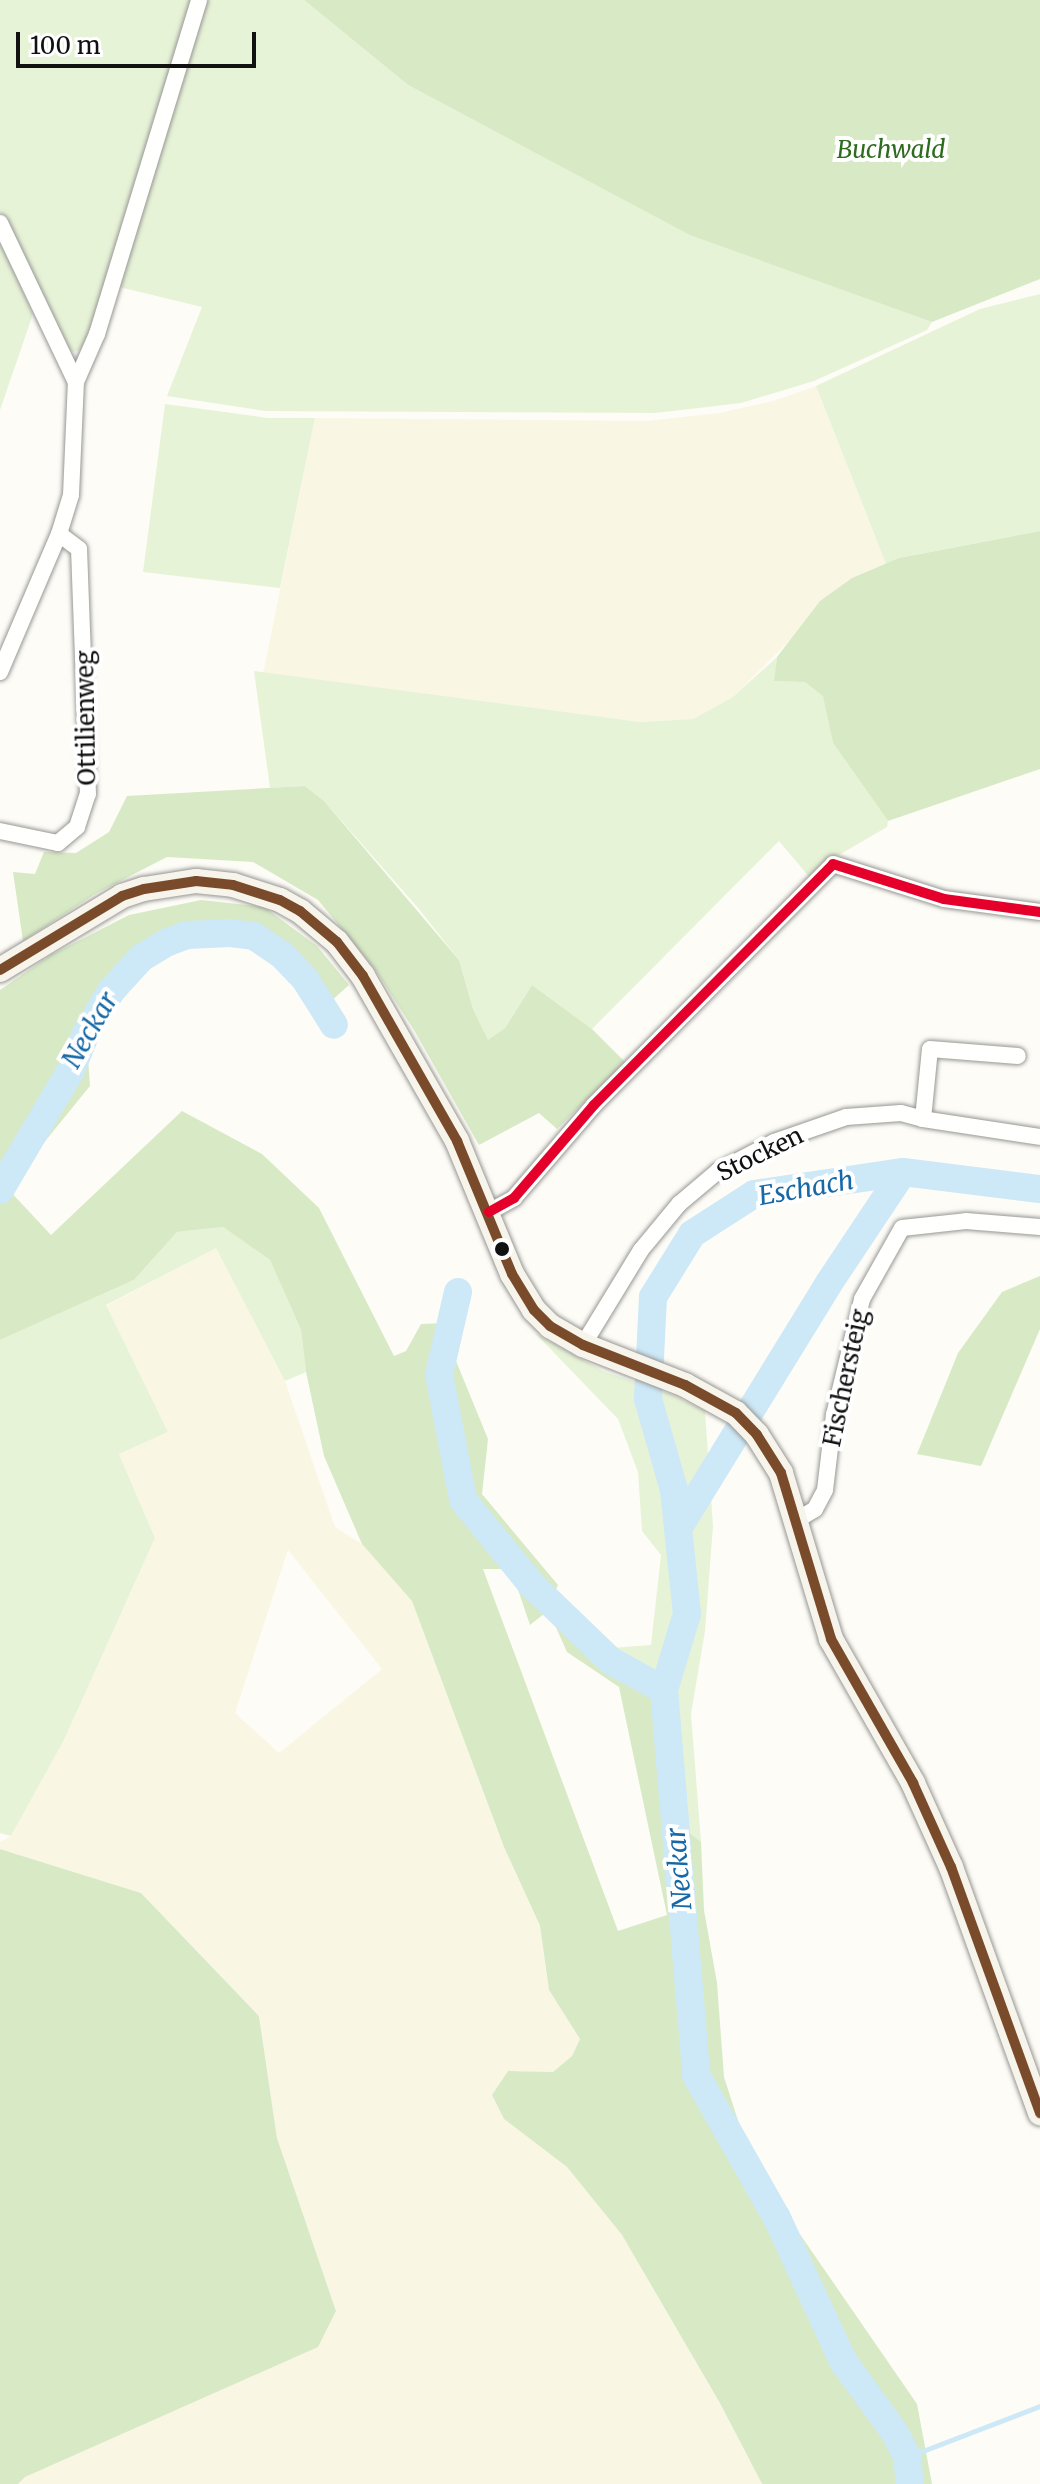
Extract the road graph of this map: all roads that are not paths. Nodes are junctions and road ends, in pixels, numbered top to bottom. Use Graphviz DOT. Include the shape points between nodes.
graph roads {
  1 [pos="199,0"];
  2 [pos="0,223"];
  3 [pos="76,382"];
  4 [pos="59,534"];
  5 [pos="0,672"];
  6 [pos="0,831"];
  7 [pos="1040,912"];
  8 [pos="0,970"];
  9 [pos="1018,1056"];
  10 [pos="923,1119"];
  11 [pos="1040,1137"];
  12 [pos="489,1212"];
  13 [pos="1040,1227"];
  14 [pos="583,1345"];
  15 [pos="797,1520"];
  16 [pos="1040,2113"];
  1 -- 3 [label="street" via="97,334"];
  2 -- 3 [label="street"];
  3 -- 4 [label="street" via="71,495"];
  4 -- 5 [label="street"];
  4 -- 6 [label="street, Ottilienweg" via="79,549 88,794 77,827 58,843"];
  7 -- 12 [label="street" via="944,899 833,864 594,1105 514,1198"];
  8 -- 12 [label="street" via="93,910 144,889 196,881 233,885 300,911 350,958 457,1141"];
  9 -- 10 [label="street" via="930,1049"];
  10 -- 11 [label="street, Stocken"];
  10 -- 14 [label="street, Stocken" via="901,1113 846,1117 774,1142 718,1171 679,1204 641,1250"];
  12 -- 14 [label="street" via="512,1274 534,1310"];
  13 -- 15 [label="street, Fischersteig" via="966,1221 902,1228 862,1299 834,1415 825,1490 815,1509"];
  14 -- 15 [label="street" via="671,1380 749,1426 781,1473"];
  15 -- 16 [label="street" via="831,1639 913,1783 951,1867"];
}
